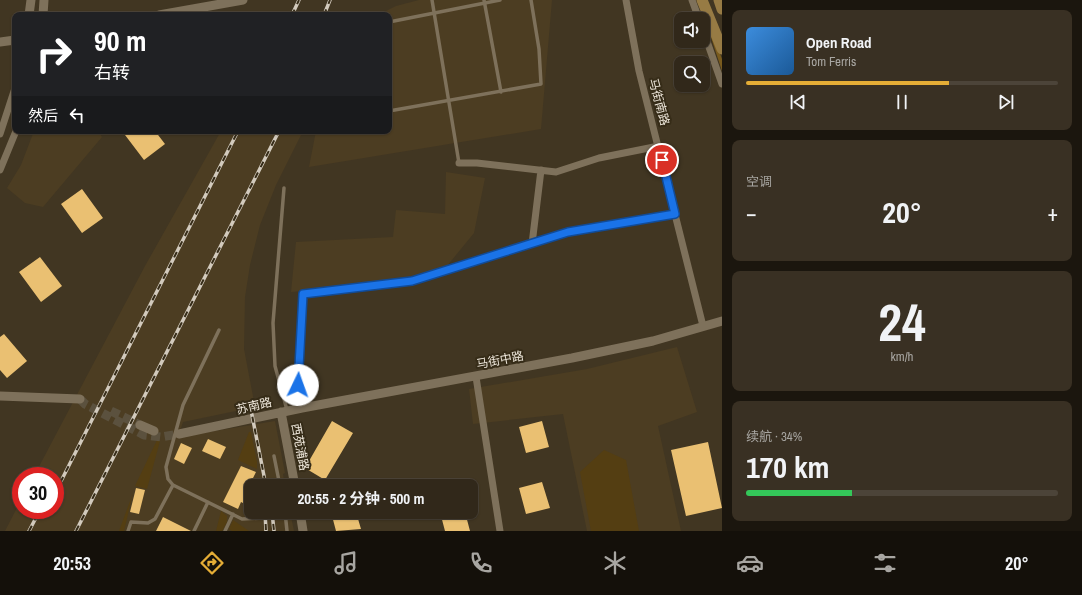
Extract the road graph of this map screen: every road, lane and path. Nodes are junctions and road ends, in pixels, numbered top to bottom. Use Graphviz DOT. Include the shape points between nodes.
graph roads {
  1 [pos="31,0"];
  2 [pos="44,0"];
  3 [pos="243,0"];
  4 [pos="432,0"];
  5 [pos="500,0"];
  6 [pos="531,0"];
  7 [pos="626,0"];
  8 [pos="692,0"];
  9 [pos="702,0"];
  10 [pos="719,0"];
  11 [pos="484,1"];
  12 [pos="722,9"];
  13 [pos="29,12"];
  14 [pos="43,12"];
  15 [pos="176,12"];
  16 [pos="696,12"];
  17 [pos="434,13"];
  18 [pos="392,21"];
  19 [pos="12,40"];
  20 [pos="0,42"];
  21 [pos="709,48"];
  22 [pos="722,49"];
  23 [pos="722,84"];
  24 [pos="501,92"];
  25 [pos="12,97"];
  26 [pos="449,101"];
  27 [pos="392,110"];
  28 [pos="0,134"];
  29 [pos="15,134"];
  30 [pos="659,146"];
  31 [pos="459,163"];
  32 [pos="0,170"];
  33 [pos="541,170"];
  34 [pos="284,188"];
  35 [pos="675,214"];
  36 [pos="532,244"];
  37 [pos="722,321"];
  38 [pos="703,326"];
  39 [pos="219,330"];
  40 [pos="476,377"];
  41 [pos="0,396"];
  42 [pos="80,399"];
  43 [pos="302,408"];
  44 [pos="284,412"];
  45 [pos="140,426"];
  46 [pos="154,431"];
  47 [pos="180,431"];
  48 [pos="274,456"];
  49 [pos="279,479"];
  50 [pos="294,479"];
  51 [pos="173,485"];
  52 [pos="208,502"];
  53 [pos="233,514"];
  54 [pos="244,519"];
  55 [pos="285,519"];
  56 [pos="301,519"];
  57 [pos="128,531"];
  58 [pos="194,531"];
  59 [pos="225,531"];
  60 [pos="286,531"];
  61 [pos="303,531"];
  62 [pos="500,531"];
  1 -- 13 [label="street"];
  2 -- 14 [label="street"];
  3 -- 15 [label="street"];
  4 -- 17 [label="lane"];
  5 -- 11 [label="lane"];
  6 -- 24 [label="lane" via="539,49 541,84"];
  7 -- 30 [label="street, 马街南路" via="639,71"];
  8 -- 16 [label="street"];
  9 -- 22 [label="main road"];
  10 -- 12 [label="main road"];
  11 -- 17 [label="lane"];
  11 -- 24 [label="lane"];
  17 -- 18 [label="lane"];
  17 -- 26 [label="lane"];
  19 -- 20 [label="street"];
  21 -- 23 [label="street"];
  24 -- 26 [label="lane"];
  25 -- 28 [label="street"];
  26 -- 27 [label="lane"];
  26 -- 31 [label="lane"];
  29 -- 32 [label="street"];
  30 -- 33 [label="street" via="599,158 556,172"];
  30 -- 35 [label="street, 马街南路"];
  31 -- 33 [label="street"];
  33 -- 36 [label="street"];
  34 -- 44 [label="lane" via="273,323 275,366"];
  35 -- 36 [label="street" via="568,232"];
  35 -- 38 [label="street, 马街南路"];
  36 -- 43 [label="street" via="412,281 303,294 298,385"];
  37 -- 38 [label="street, 马街中路"];
  38 -- 40 [label="street, 马街中路" via="653,341"];
  39 -- 51 [label="lane" via="183,405 166,467 168,479"];
  40 -- 43 [label="street, 马街中路"];
  40 -- 62 [label="street"];
  41 -- 42 [label="street"];
  43 -- 44 [label="street, 马街中路"];
  44 -- 47 [label="street, 苏南路"];
  44 -- 50 [label="street, 西苑浦路"];
  45 -- 46 [label="street"];
  48 -- 49 [label="lane"];
  51 -- 52 [label="lane"];
  51 -- 57 [label="lane" via="155,519 148,523 131,522"];
  52 -- 53 [label="lane"];
  52 -- 58 [label="lane"];
  53 -- 54 [label="lane"];
  53 -- 59 [label="lane"];
  55 -- 60 [label="lane"];
  56 -- 61 [label="street"];
}
